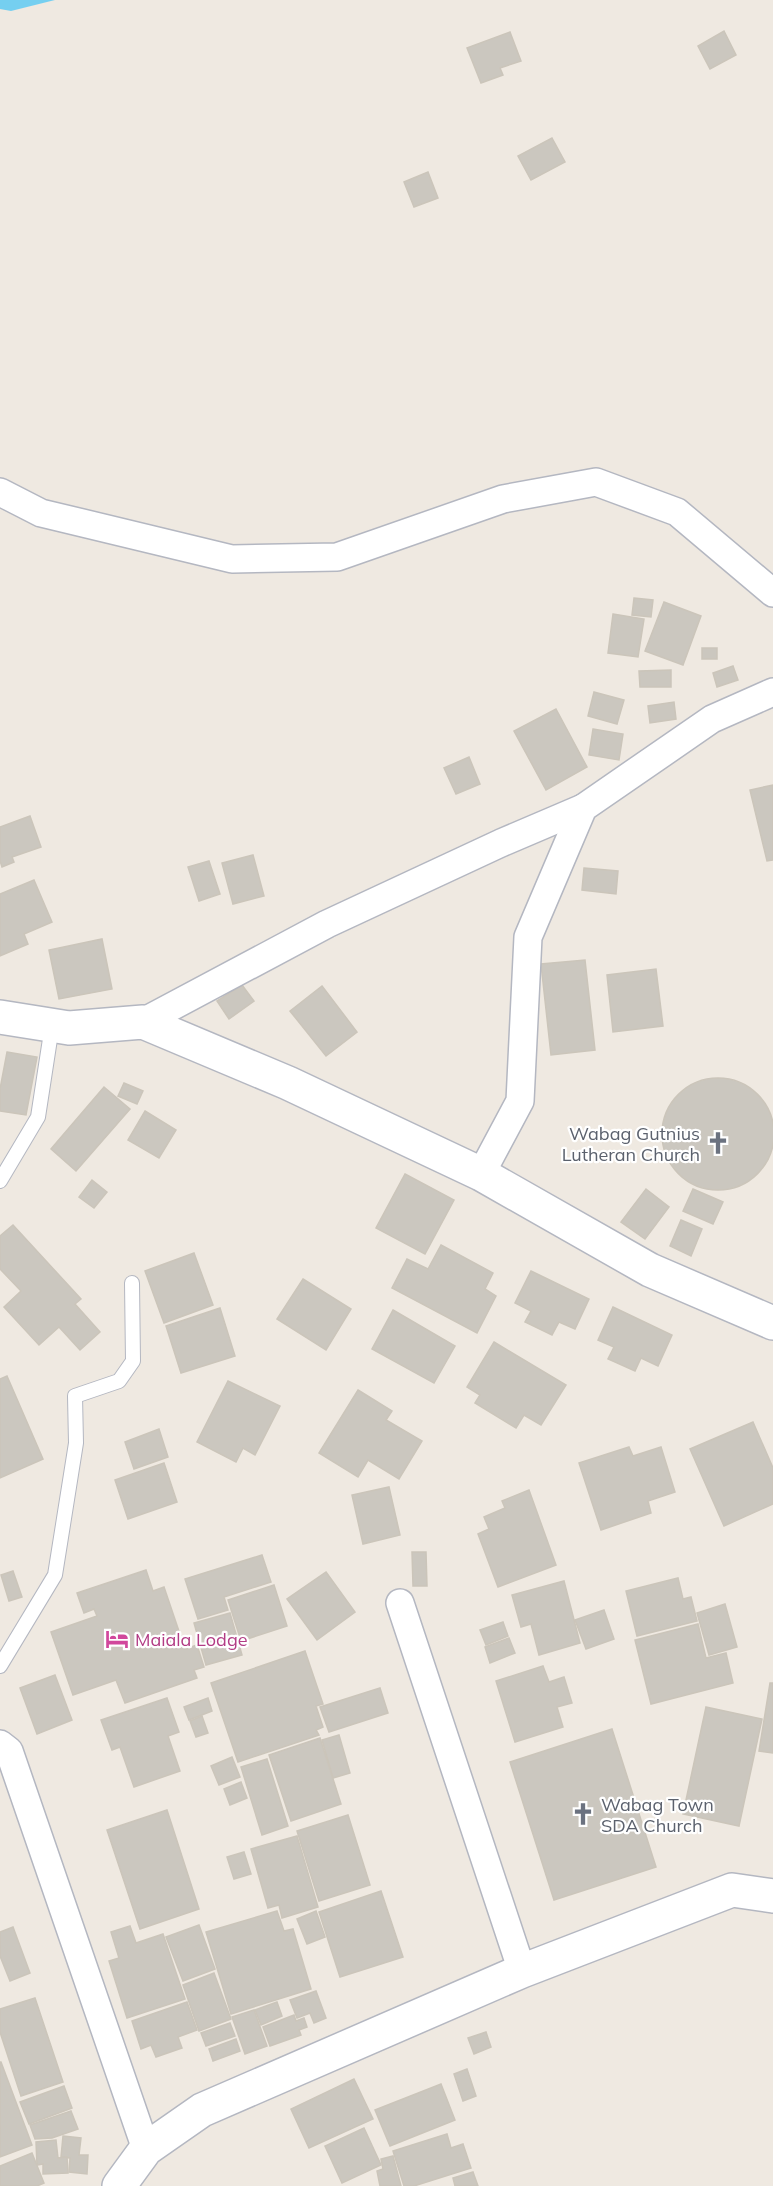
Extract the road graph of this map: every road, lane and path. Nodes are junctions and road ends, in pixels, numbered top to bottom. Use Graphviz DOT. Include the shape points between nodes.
graph roads {
  1 [pos="0,492"];
  2 [pos="773,593"];
  3 [pos="773,692"];
  4 [pos="583,808"];
  5 [pos="0,1017"];
  6 [pos="142,1022"];
  7 [pos="52,1026"];
  8 [pos="481,1174"];
  9 [pos="0,1181"];
  10 [pos="132,1283"];
  11 [pos="773,1323"];
  12 [pos="400,1604"];
  13 [pos="0,1666"];
  14 [pos="0,1744"];
  15 [pos="773,1896"];
  16 [pos="522,1971"];
  17 [pos="146,2149"];
  18 [pos="119,2186"];
  1 -- 2 [label="street" via="41,513 231,559 255,559 337,557 503,499 596,482 677,512"];
  3 -- 4 [label="street" via="712,719"];
  4 -- 6 [label="street" via="327,924"];
  4 -- 8 [label="street" via="528,937 520,1101"];
  5 -- 7 [label="street"];
  6 -- 7 [label="street"];
  6 -- 8 [label="street" via="288,1083"];
  7 -- 9 [label="lane" via="38,1117"];
  8 -- 11 [label="street" via="650,1270"];
  10 -- 13 [label="lane" via="133,1361 119,1381 75,1396 75,1443 55,1575"];
  12 -- 16 [label="street"];
  14 -- 17 [label="street" via="9,1751"];
  15 -- 16 [label="street" via="732,1890"];
  16 -- 17 [label="street" via="202,2110"];
  17 -- 18 [label="street"];
}
